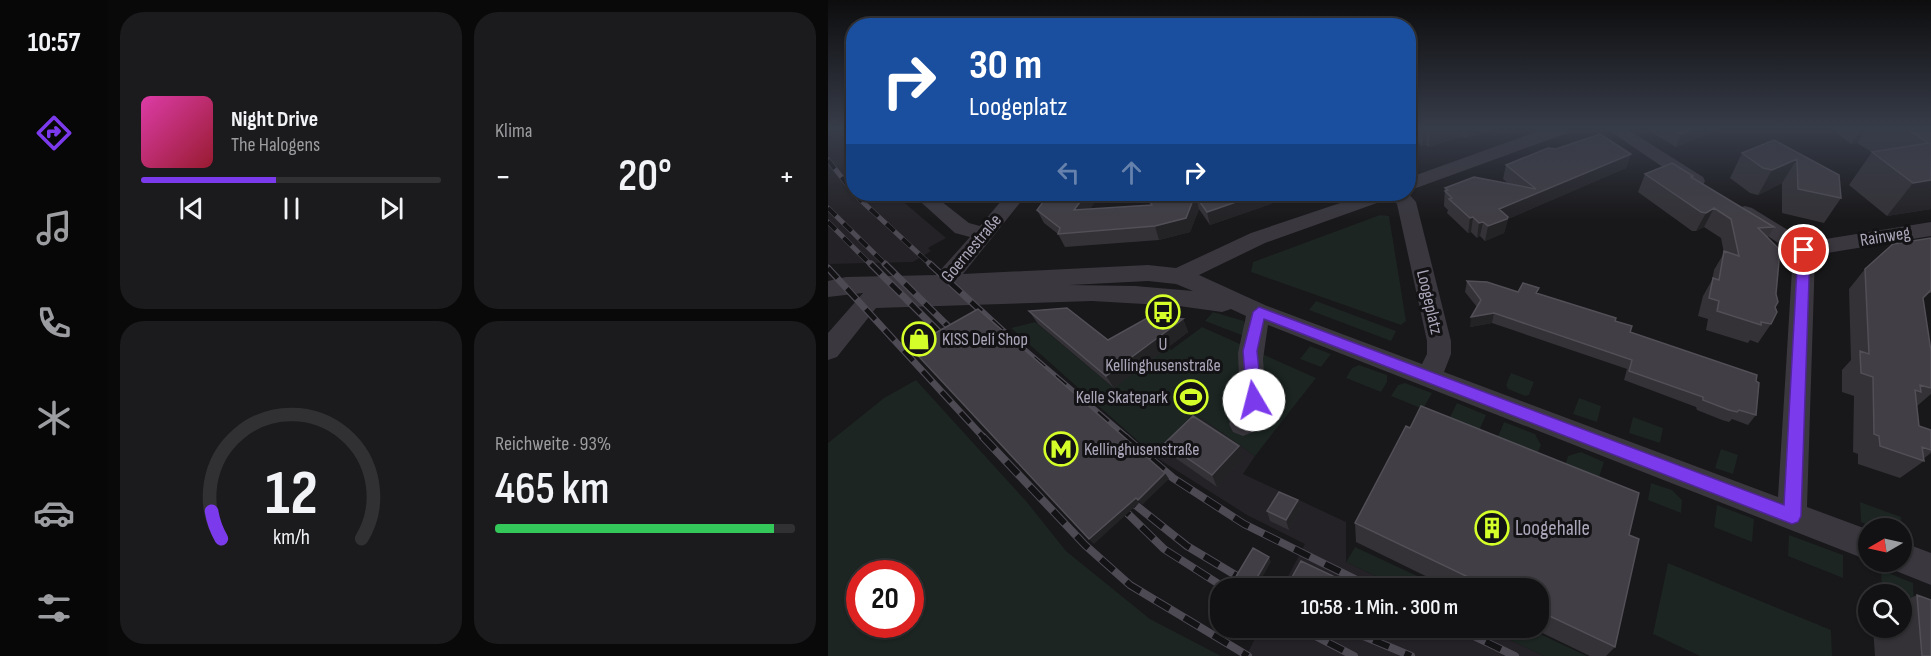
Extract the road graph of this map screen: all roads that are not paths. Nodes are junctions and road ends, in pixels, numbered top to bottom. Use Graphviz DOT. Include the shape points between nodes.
graph roads {
  1 [pos="1478,160"];
  2 [pos="1663,160"];
  3 [pos="1417,182"];
  4 [pos="929,201"];
  5 [pos="1011,201"];
  6 [pos="1365,201"];
  7 [pos="1405,201"];
  8 [pos="1931,229"];
  9 [pos="984,234"];
  10 [pos="1804,250"];
  11 [pos="1090,276"];
  12 [pos="942,284"];
  13 [pos="1188,287"];
  14 [pos="828,289"];
  15 [pos="877,292"];
  16 [pos="1043,296"];
  17 [pos="828,297"];
  18 [pos="923,301"];
  19 [pos="1259,312"];
  20 [pos="828,350"];
  21 [pos="1430,376"];
  22 [pos="1243,424"];
  23 [pos="1792,516"];
  24 [pos="1858,542"];
  25 [pos="1912,562"];
  26 [pos="1931,570"];
  1 -- 3 [label="street"];
  2 -- 10 [label="street"];
  4 -- 9 [label="street" via="962,228"];
  5 -- 9 [label="street, Goernestraße"];
  6 -- 13 [label="street" via="1258,238"];
  7 -- 21 [label="street, Loogeplatz" via="1439,341 1439,354"];
  8 -- 10 [label="street, Rainweg"];
  9 -- 12 [label="street, Goernestraße"];
  10 -- 23 [label="street"];
  11 -- 12 [label="street"];
  11 -- 13 [label="street" via="1148,273"];
  11 -- 16 [label="street"];
  12 -- 15 [label="street"];
  12 -- 18 [label="street, Goernestraße"];
  13 -- 16 [label="street"];
  13 -- 19 [label="street"];
  14 -- 15 [label="street" via="846,285"];
  15 -- 17 [label="street"];
  15 -- 18 [label="street"];
  15 -- 20 [label="street"];
  16 -- 18 [label="street"];
  19 -- 21 [label="street"];
  19 -- 22 [label="street" via="1250,351 1254,400"];
  21 -- 23 [label="street"];
  23 -- 24 [label="street"];
  25 -- 26 [label="street"];
}
